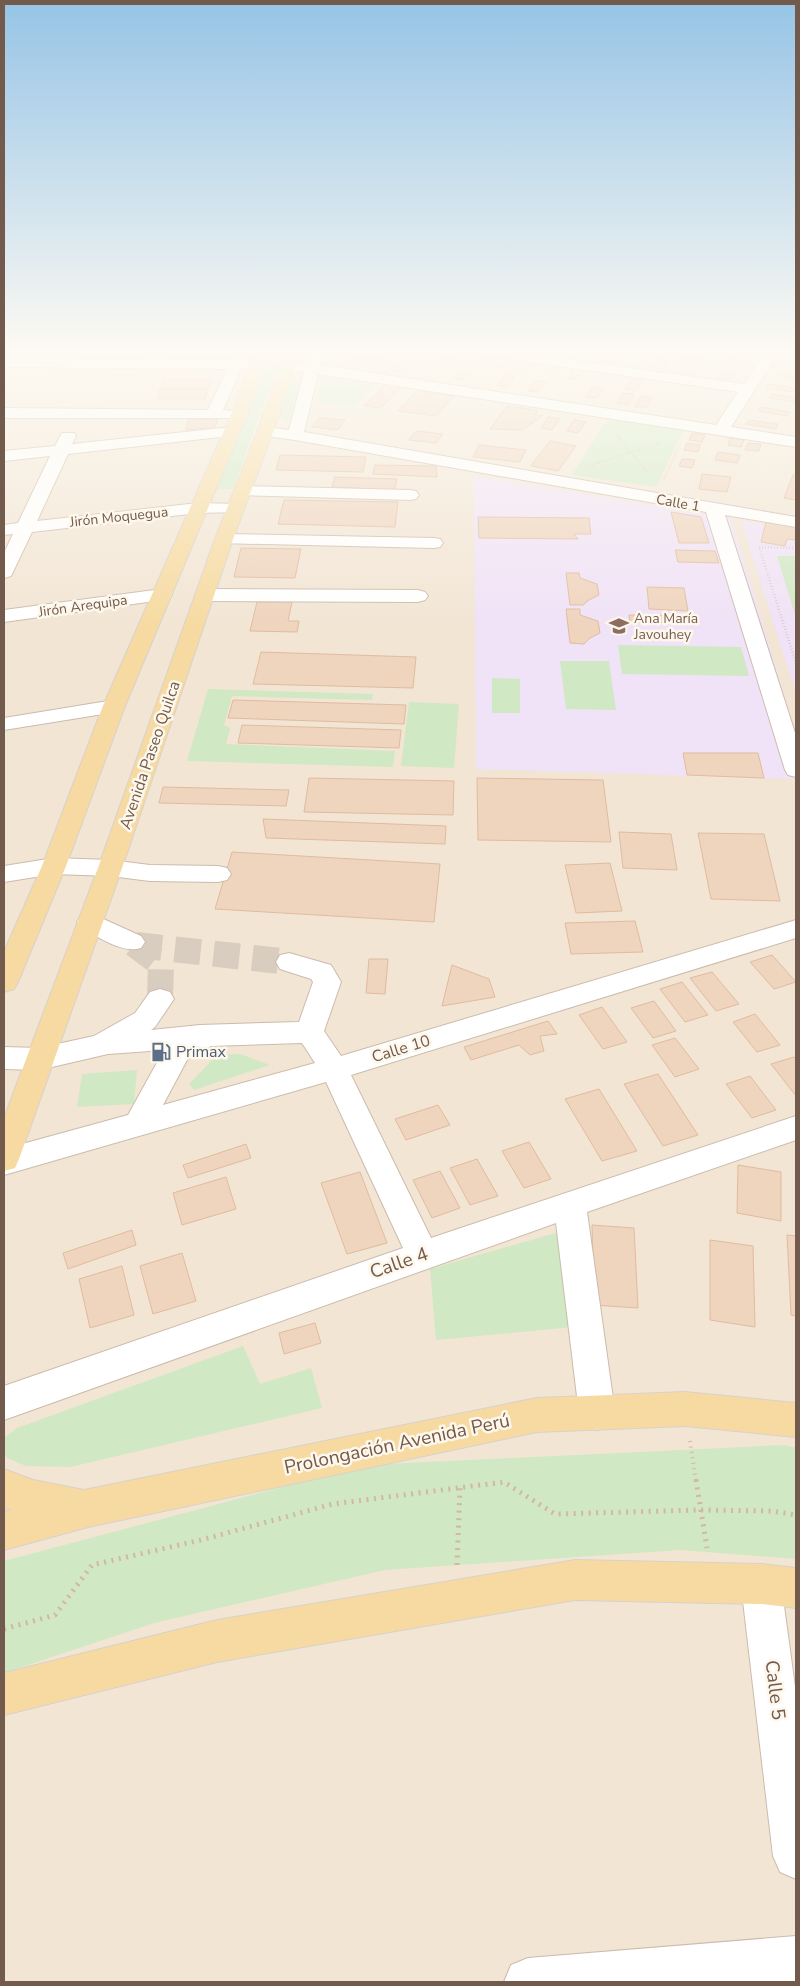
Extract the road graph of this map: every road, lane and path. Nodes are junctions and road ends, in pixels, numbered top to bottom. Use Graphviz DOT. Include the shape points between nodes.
graph roads {
  1 [pos="64,443"];
  2 [pos="108,443"];
  3 [pos="227,443"];
  4 [pos="261,443"];
  5 [pos="334,443"];
  6 [pos="622,443"];
  7 [pos="655,443"];
  8 [pos="681,443"];
  9 [pos="60,450"];
  10 [pos="630,452"];
  11 [pos="4,456"];
  12 [pos="549,480"];
  13 [pos="660,488"];
  14 [pos="242,491"];
  15 [pos="410,495"];
  16 [pos="671,502"];
  17 [pos="198,508"];
  18 [pos="234,508"];
  19 [pos="714,510"];
  20 [pos="796,522"];
  21 [pos="23,527"];
  22 [pos="4,530"];
  23 [pos="224,539"];
  24 [pos="434,543"];
  25 [pos="796,548"];
  26 [pos="4,572"];
  27 [pos="162,595"];
  28 [pos="205,595"];
  29 [pos="418,596"];
  30 [pos="4,616"];
  31 [pos="796,663"];
  32 [pos="114,706"];
  33 [pos="4,724"];
  34 [pos="796,770"];
  35 [pos="54,866"];
  36 [pos="110,868"];
  37 [pos="4,874"];
  38 [pos="218,874"];
  39 [pos="90,922"];
  40 [pos="796,929"];
  41 [pos="132,942"];
  42 [pos="289,962"];
  43 [pos="4,982"];
  44 [pos="160,999"];
  45 [pos="310,1032"];
  46 [pos="206,1036"];
  47 [pos="101,1045"];
  48 [pos="4,1058"];
  49 [pos="39,1060"];
  50 [pos="334,1069"];
  51 [pos="138,1124"];
  52 [pos="788,1135"];
  53 [pos="4,1161"];
  54 [pos="570,1205"];
  55 [pos="423,1255"];
  56 [pos="4,1403"];
  57 [pos="684,1409"];
  58 [pos="597,1413"];
  59 [pos="796,1420"];
  60 [pos="4,1488"];
  61 [pos="460,1488"];
  62 [pos="88,1508"];
  63 [pos="700,1510"];
  64 [pos="796,1515"];
  65 [pos="4,1531"];
  66 [pos="713,1583"];
  67 [pos="779,1586"];
  68 [pos="457,1600"];
  69 [pos="4,1629"];
  70 [pos="4,1694"];
  71 [pos="796,1856"];
  72 [pos="796,1960"];
  73 [pos="528,1982"];
  1 -- 9 [label="street"];
  2 -- 9 [label="street"];
  3 -- 17 [label="main road"];
  4 -- 14 [label="main road, Avenida Paseo Quilca"];
  5 -- 12 [label="street, Calle 1"];
  6 -- 10 [label="path"];
  7 -- 10 [label="path"];
  8 -- 13 [label="path"];
  9 -- 11 [label="street"];
  9 -- 21 [label="street"];
  10 -- 12 [label="path"];
  10 -- 13 [label="path"];
  12 -- 16 [label="street, Calle 1"];
  13 -- 16 [label="path"];
  14 -- 15 [label="street"];
  14 -- 18 [label="main road, Avenida Paseo Quilca"];
  16 -- 19 [label="street, Calle 1"];
  17 -- 18 [label="street, Jirón Moquegua"];
  17 -- 21 [label="street, Jirón Moquegua"];
  17 -- 27 [label="main road"];
  18 -- 23 [label="main road, Avenida Paseo Quilca"];
  19 -- 20 [label="street, Calle 1"];
  19 -- 34 [label="street"];
  21 -- 22 [label="street, Jirón Moquegua"];
  21 -- 26 [label="street"];
  23 -- 24 [label="street"];
  23 -- 28 [label="main road, Avenida Paseo Quilca"];
  25 -- 31 [label="path" via="759,547"];
  27 -- 30 [label="street, Jirón Arequipa"];
  27 -- 32 [label="main road"];
  28 -- 29 [label="street"];
  28 -- 36 [label="main road, Avenida Paseo Quilca"];
  32 -- 33 [label="street"];
  32 -- 35 [label="main road"];
  35 -- 36 [label="street"];
  35 -- 37 [label="street"];
  35 -- 43 [label="main road"];
  36 -- 38 [label="street" via="150,873"];
  36 -- 39 [label="main road, Avenida Paseo Quilca"];
  39 -- 41 [label="street"];
  39 -- 49 [label="main road, Avenida Paseo Quilca"];
  40 -- 50 [label="street, Calle 10"];
  42 -- 45 [label="street" via="321,972 327,982"];
  44 -- 47 [label="street" via="145,1020"];
  45 -- 46 [label="street"];
  45 -- 50 [label="street"];
  46 -- 47 [label="street"];
  46 -- 51 [label="street" via="177,1052"];
  47 -- 49 [label="street"];
  48 -- 49 [label="street"];
  49 -- 53 [label="main road, Avenida Paseo Quilca"];
  50 -- 51 [label="street, Calle 10"];
  50 -- 55 [label="street"];
  51 -- 53 [label="street, Calle 10"];
  52 -- 54 [label="street, Calle 4"];
  54 -- 55 [label="street, Calle 4"];
  54 -- 58 [label="street"];
  55 -- 56 [label="street, Calle 4"];
  57 -- 58 [label="main road, Prolongación Avenida Perú"];
  57 -- 59 [label="main road, Prolongación Avenida Perú"];
  57 -- 63 [label="path"];
  58 -- 62 [label="main road, Prolongación Avenida Perú" via="537,1415"];
  60 -- 62 [label="main road" via="33,1499"];
  61 -- 63 [label="path" via="504,1482 555,1514"];
  61 -- 68 [label="path"];
  61 -- 69 [label="path" via="333,1504 202,1540 92,1565 55,1615"];
  62 -- 65 [label="main road, Prolongación Avenida Perú"];
  63 -- 64 [label="path" via="772,1511"];
  63 -- 66 [label="path"];
  66 -- 67 [label="main road"];
  66 -- 68 [label="main road" via="575,1580"];
  67 -- 71 [label="street, Calle 5"];
  68 -- 70 [label="main road" via="217,1641"];
  72 -- 73 [label="street"];
}
